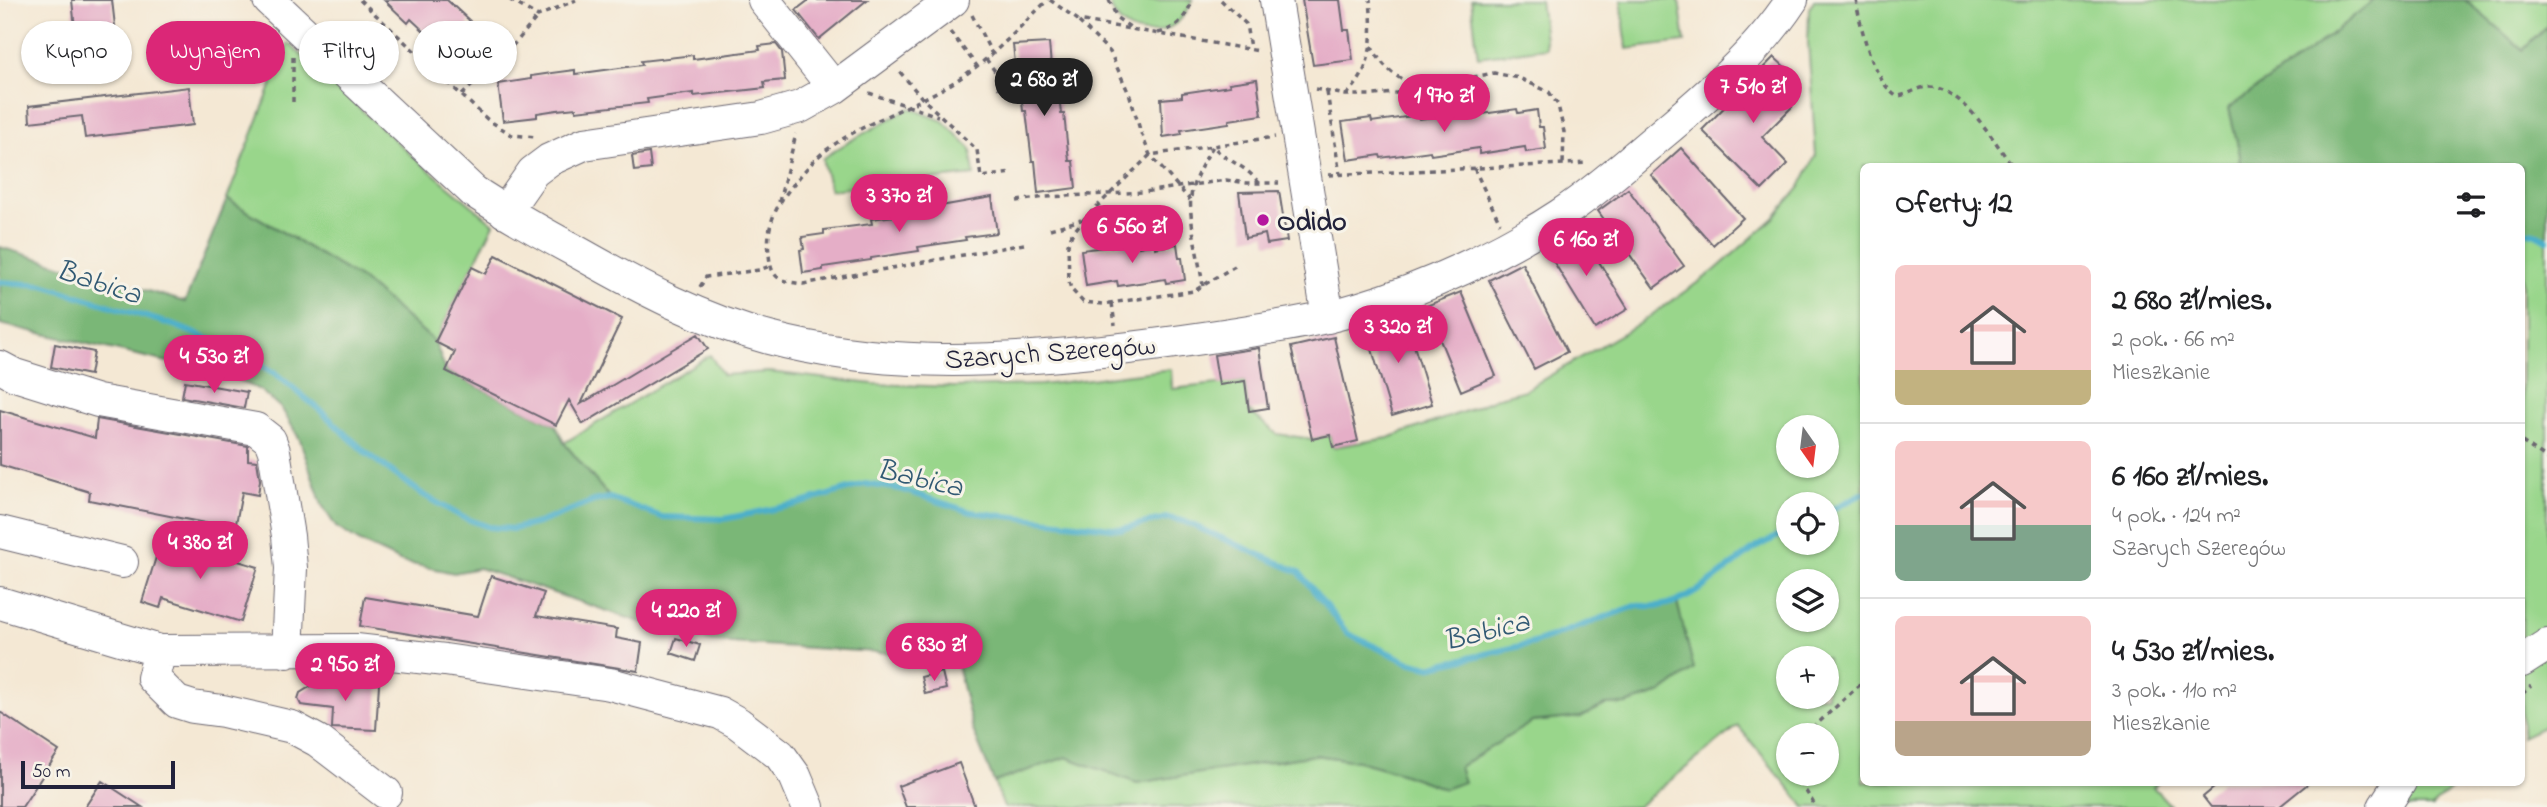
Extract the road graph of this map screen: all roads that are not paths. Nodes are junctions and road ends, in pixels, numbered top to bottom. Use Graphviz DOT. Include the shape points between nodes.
graph roads {
  1 [pos="764,0"];
  2 [pos="1276,0"];
  3 [pos="1792,0"];
  4 [pos="952,8"];
  5 [pos="279,10"];
  6 [pos="838,85"];
  7 [pos="505,212"];
  8 [pos="1328,317"];
  9 [pos="0,367"];
  10 [pos="0,532"];
  11 [pos="122,562"];
  12 [pos="0,603"];
  13 [pos="2547,645"];
  14 [pos="160,651"];
  15 [pos="287,652"];
  16 [pos="2525,659"];
  17 [pos="2397,786"];
  18 [pos="386,793"];
  19 [pos="808,807"];
  20 [pos="2384,807"];
  1 -- 6 [label="street"];
  2 -- 8 [label="street"];
  3 -- 8 [label="street, Szarych Szeregów" via="1741,60 1676,122 1560,215 1442,276"];
  4 -- 6 [label="street"];
  5 -- 7 [label="street, Szarych Szeregów" via="473,191"];
  6 -- 7 [label="street" via="800,107 761,118 584,144 533,172"];
  7 -- 8 [label="street, Szarych Szeregów" via="676,306 768,338 866,355 1028,359"];
  9 -- 15 [label="street" via="98,401 264,433 274,451 288,536"];
  10 -- 11 [label="street"];
  12 -- 14 [label="street"];
  13 -- 16 [label="street"];
  14 -- 15 [label="street"];
  14 -- 18 [label="street" via="153,678 177,702 292,727"];
  15 -- 19 [label="street" via="356,650 445,660 610,684 720,713 780,755"];
  17 -- 20 [label="street"];
}
